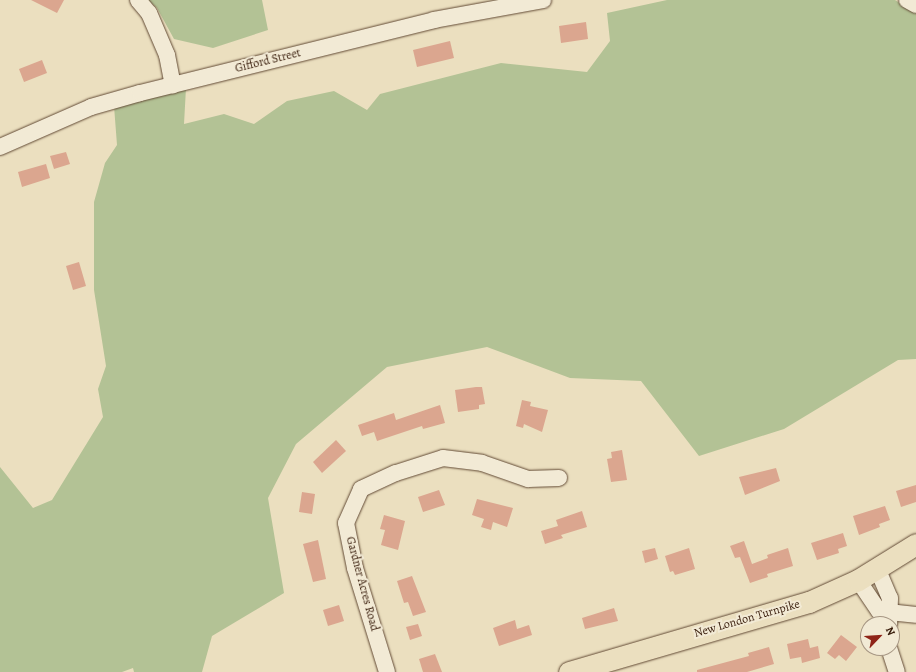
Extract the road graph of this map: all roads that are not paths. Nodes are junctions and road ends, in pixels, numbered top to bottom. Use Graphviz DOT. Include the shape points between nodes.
graph roads {
  1 [pos="138,0"];
  2 [pos="543,0"];
  3 [pos="907,0"];
  4 [pos="916,6"];
  5 [pos="173,85"];
  6 [pos="0,147"];
  7 [pos="559,478"];
  8 [pos="916,544"];
  9 [pos="877,568"];
  10 [pos="858,580"];
  11 [pos="916,615"];
  12 [pos="886,616"];
  13 [pos="890,616"];
  14 [pos="900,617"];
  15 [pos="892,656"];
  16 [pos="387,672"];
  17 [pos="568,672"];
  18 [pos="897,672"];
  1 -- 5 [label="street" via="149,13 164,48"];
  2 -- 5 [label="street, Gifford Street" via="434,20"];
  3 -- 4 [label="street"];
  5 -- 6 [label="street, Gifford Street" via="91,107"];
  7 -- 16 [label="street, Gardner Acres Road" via="528,480 482,463 443,458 396,473 361,489 346,523 355,568"];
  8 -- 9 [label="main road, New London Turnpike"];
  9 -- 10 [label="main road, New London Turnpike"];
  9 -- 13 [label="street" via="889,595"];
  10 -- 12 [label="street" via="877,609"];
  10 -- 17 [label="main road, New London Turnpike" via="809,602"];
  11 -- 14 [label="street"];
  15 -- 18 [label="street"];
}
